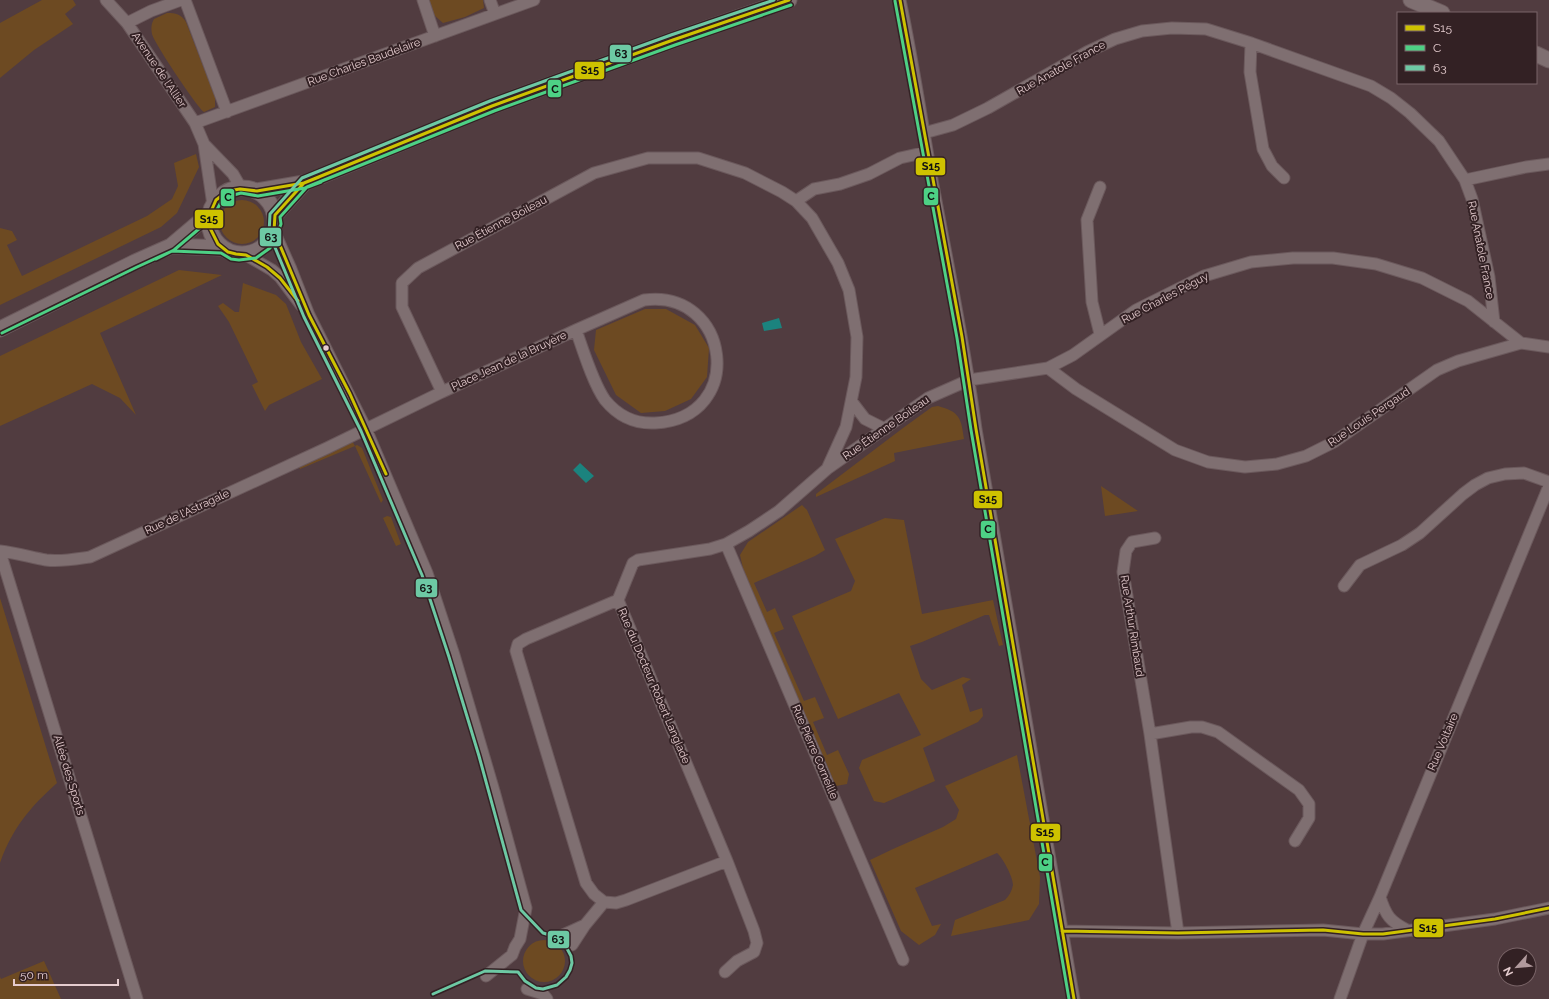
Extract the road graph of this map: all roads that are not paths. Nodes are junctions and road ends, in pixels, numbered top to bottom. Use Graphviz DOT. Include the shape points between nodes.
graph roads {
  1 [pos="106,0"];
  2 [pos="181,0"];
  3 [pos="185,0"];
  4 [pos="423,0"];
  5 [pos="490,0"];
  6 [pos="534,0"];
  7 [pos="789,0"];
  8 [pos="900,0"];
  9 [pos="1411,0"];
  10 [pos="1440,12"];
  11 [pos="495,14"];
  12 [pos="127,23"];
  13 [pos="436,36"];
  14 [pos="1252,43"];
  15 [pos="1537,54"];
  16 [pos="1549,60"];
  17 [pos="227,112"];
  18 [pos="195,123"];
  19 [pos="924,133"];
  20 [pos="204,144"];
  21 [pos="927,152"];
  22 [pos="1549,164"];
  23 [pos="1284,178"];
  24 [pos="1464,180"];
  25 [pos="304,183"];
  26 [pos="1100,187"];
  27 [pos="241,188"];
  28 [pos="257,191"];
  29 [pos="796,201"];
  30 [pos="212,209"];
  31 [pos="275,215"];
  32 [pos="274,231"];
  33 [pos="171,246"];
  34 [pos="222,248"];
  35 [pos="246,255"];
  36 [pos="309,315"];
  37 [pos="1494,322"];
  38 [pos="0,329"];
  39 [pos="576,330"];
  40 [pos="1100,334"];
  41 [pos="1521,343"];
  42 [pos="1549,346"];
  43 [pos="1048,368"];
  44 [pos="969,380"];
  45 [pos="442,392"];
  46 [pos="852,402"];
  47 [pos="366,429"];
  48 [pos="885,429"];
  49 [pos="827,469"];
  50 [pos="1549,482"];
  51 [pos="1549,486"];
  52 [pos="1155,538"];
  53 [pos="726,544"];
  54 [pos="0,552"];
  55 [pos="1344,586"];
  56 [pos="618,600"];
  57 [pos="1150,734"];
  58 [pos="1295,841"];
  59 [pos="727,861"];
  60 [pos="1380,897"];
  61 [pos="604,902"];
  62 [pos="1549,908"];
  63 [pos="585,925"];
  64 [pos="1407,930"];
  65 [pos="1062,931"];
  66 [pos="1178,934"];
  67 [pos="1363,934"];
  68 [pos="563,935"];
  69 [pos="572,945"];
  70 [pos="903,960"];
  71 [pos="725,972"];
  72 [pos="486,976"];
  73 [pos="527,989"];
  74 [pos="545,996"];
  75 [pos="137,999"];
  76 [pos="1074,999"];
  77 [pos="1340,999"];
  1 -- 12 [label="street, Avenue de l'Allier"];
  2 -- 12 [label="street"];
  3 -- 17 [label="street"];
  4 -- 13 [label="street"];
  5 -- 11 [label="street"];
  6 -- 11 [label="street, Rue Charles Baudelaire"];
  7 -- 25 [label="main road" via="492,106"];
  8 -- 19 [label="street"];
  9 -- 10 [label="main road"];
  11 -- 13 [label="street, Rue Charles Baudelaire"];
  12 -- 18 [label="street, Avenue de l'Allier"];
  13 -- 17 [label="street, Rue Charles Baudelaire"];
  14 -- 19 [label="street, Rue Anatole France" via="1206,29 1172,28 1142,31 1115,39 1087,52 953,125"];
  14 -- 23 [label="street" via="1250,72 1263,149 1272,166"];
  14 -- 24 [label="street, Rue Anatole France" via="1371,86 1391,98 1439,141"];
  15 -- 16 [label="main road"];
  17 -- 18 [label="street, Rue Charles Baudelaire"];
  18 -- 20 [label="street, Avenue de l'Allier"];
  19 -- 21 [label="street"];
  20 -- 27 [label="street, Avenue de l'Allier" via="233,174"];
  20 -- 30 [label="street, Avenue de l'Allier"];
  21 -- 29 [label="street" via="900,158 869,174 814,190"];
  21 -- 44 [label="street"];
  22 -- 24 [label="street"];
  24 -- 37 [label="street, Rue Anatole France" via="1472,199 1489,277"];
  25 -- 28 [label="main road"];
  25 -- 31 [label="main road"];
  26 -- 40 [label="street" via="1087,220 1092,302"];
  27 -- 28 [label="main road"];
  27 -- 30 [label="main road" via="222,195"];
  28 -- 31 [label="main road" via="269,201"];
  29 -- 45 [label="street, Rue Étienne Boileau" via="745,173 698,158 648,158 594,173 519,213 418,268 402,282 402,307"];
  29 -- 46 [label="street, Rue Étienne Boileau" via="812,218 838,263 849,290 857,337 856,377"];
  30 -- 33 [label="main road"];
  30 -- 34 [label="main road" via="210,229"];
  31 -- 32 [label="main road"];
  32 -- 35 [label="main road" via="267,244"];
  32 -- 36 [label="street"];
  33 -- 34 [label="main road"];
  33 -- 38 [label="main road"];
  34 -- 35 [label="main road" via="233,254"];
  35 -- 36 [label="street" via="280,277"];
  36 -- 47 [label="street"];
  37 -- 40 [label="street, Rue Charles Péguy" via="1468,301 1422,278 1376,264 1333,258 1293,258 1251,262 1204,276 1136,310"];
  37 -- 41 [label="street, Rue Charles Péguy"];
  39 -- 39 [label="street, Place Jean de la Bruyère" via="644,300 667,299 681,305 701,319 716,348 717,370 710,392 695,409 674,420 641,423 629,419 612,408 599,389"];
  39 -- 45 [label="street, Place Jean de la Bruyère"];
  40 -- 43 [label="street, Rue Charles Péguy" via="1073,355"];
  41 -- 42 [label="street, Rue Louis Pergaud"];
  41 -- 43 [label="street, Rue Louis Pergaud" via="1458,360 1437,370 1334,442 1306,456 1277,464 1245,467 1208,462 1175,450 1076,389"];
  43 -- 44 [label="street"];
  44 -- 48 [label="street, Rue Étienne Boileau" via="928,398"];
  44 -- 65 [label="street"];
  45 -- 47 [label="street"];
  46 -- 48 [label="street" via="865,419"];
  46 -- 49 [label="street, Rue Étienne Boileau" via="846,427"];
  47 -- 54 [label="street, Rue de l'Astragale" via="90,557 68,561 47,560 18,553"];
  47 -- 72 [label="street" via="428,572 488,769 526,908 520,939 512,955"];
  48 -- 49 [label="street, Rue Étienne Boileau"];
  49 -- 53 [label="street, Rue Étienne Boileau" via="779,511"];
  50 -- 55 [label="street" via="1524,473 1488,478 1463,494 1420,534 1360,565"];
  51 -- 60 [label="street, Rue Voltaire"];
  52 -- 57 [label="street, Rue Arthur Rimbaud" via="1132,542 1126,551 1123,572"];
  53 -- 56 [label="street, Rue Étienne Boileau" via="632,563"];
  53 -- 70 [label="street, Rue Pierre Corneille"];
  54 -- 75 [label="street, Allée des Sports"];
  56 -- 59 [label="street, Rue du Docteur Robert Langlade"];
  56 -- 61 [label="street, Rue du Docteur Robert Langlade" via="526,639 518,644 516,651 586,882 594,894"];
  57 -- 58 [label="street" via="1191,727 1202,727 1218,732 1299,790 1309,804 1309,818"];
  57 -- 66 [label="street, Rue Arthur Rimbaud"];
  59 -- 61 [label="street" via="626,900"];
  59 -- 71 [label="street, Rue du Docteur Robert Langlade" via="757,943 754,952 737,960"];
  60 -- 64 [label="street" via="1389,918"];
  60 -- 67 [label="street, Rue Voltaire"];
  61 -- 63 [label="street"];
  62 -- 64 [label="street" via="1495,919"];
  63 -- 68 [label="street"];
  63 -- 69 [label="street"];
  64 -- 67 [label="street"];
  65 -- 66 [label="street"];
  65 -- 76 [label="street"];
  66 -- 67 [label="street" via="1323,930"];
  67 -- 77 [label="street, Rue Voltaire"];
  73 -- 74 [label="street"];
}
